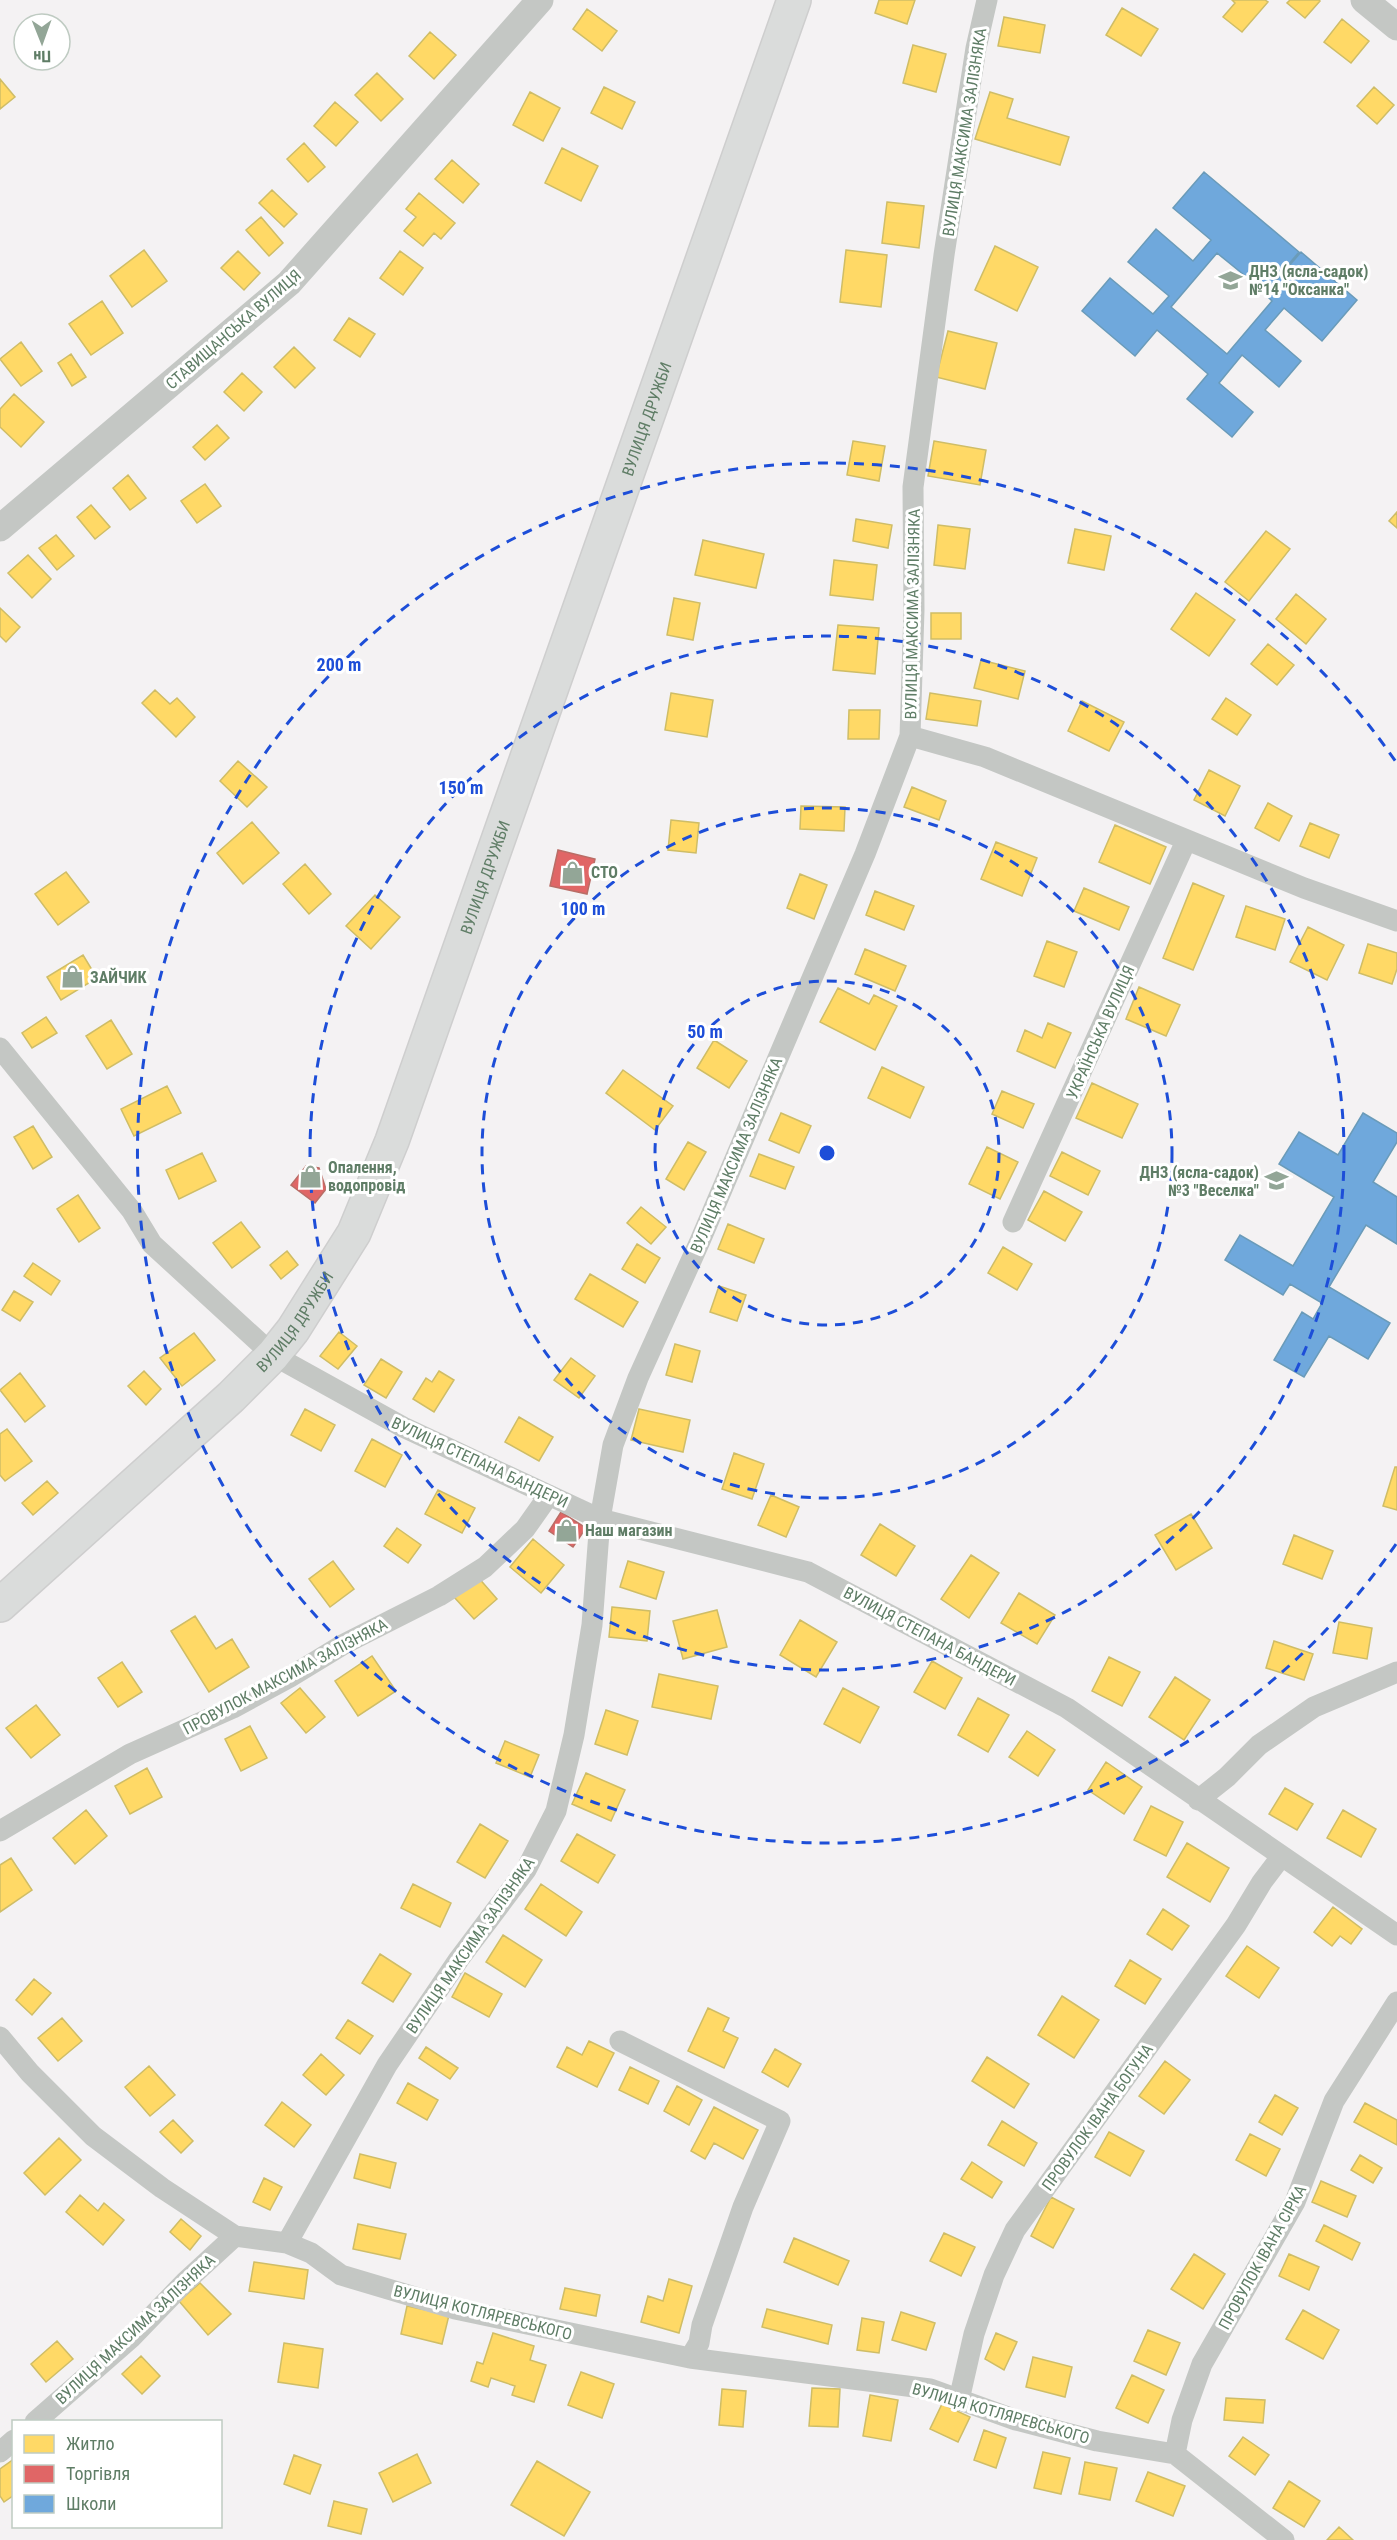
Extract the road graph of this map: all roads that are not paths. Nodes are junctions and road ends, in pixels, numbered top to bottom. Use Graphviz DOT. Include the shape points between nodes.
graph roads {
  1 [pos="540,0"];
  2 [pos="794,0"];
  3 [pos="987,0"];
  4 [pos="1364,0"];
  5 [pos="1397,27"];
  6 [pos="0,528"];
  7 [pos="910,736"];
  8 [pos="1186,841"];
  9 [pos="1397,921"];
  10 [pos="0,1048"];
  11 [pos="1013,1222"];
  12 [pos="273,1356"];
  13 [pos="549,1495"];
  14 [pos="600,1519"];
  15 [pos="0,1605"];
  16 [pos="1397,1672"];
  17 [pos="1198,1800"];
  18 [pos="0,1831"];
  19 [pos="1281,1857"];
  20 [pos="1397,1935"];
  21 [pos="1397,2002"];
  22 [pos="0,2037"];
  23 [pos="620,2041"];
  24 [pos="235,2236"];
  25 [pos="287,2243"];
  26 [pos="690,2358"];
  27 [pos="959,2400"];
  28 [pos="36,2420"];
  29 [pos="12,2442"];
  30 [pos="0,2452"];
  31 [pos="1175,2454"];
  32 [pos="1284,2540"];
  1 -- 6 [label="street, СТАВИЩАНСЬКА ВУЛИЦЯ" via="289,283"];
  2 -- 12 [label="main road, ВУЛИЦЯ ДРУЖБИ" via="392,1141 354,1233"];
  3 -- 7 [label="street, ВУЛИЦЯ МАКСИМА ЗАЛІЗНЯКА" via="944,255 913,487"];
  4 -- 5 [label="street"];
  7 -- 8 [label="street" via="985,757"];
  7 -- 14 [label="street, ВУЛИЦЯ МАКСИМА ЗАЛІЗНЯКА" via="866,854 638,1378 613,1446"];
  8 -- 9 [label="street"];
  8 -- 11 [label="street, УКРАЇНСЬКА ВУЛИЦЯ"];
  10 -- 12 [label="street, ВУЛИЦЯ СТЕПАНА БАНДЕРИ" via="132,1211 152,1244"];
  12 -- 13 [label="street, ВУЛИЦЯ СТЕПАНА БАНДЕРИ" via="403,1427"];
  12 -- 15 [label="main road, ВУЛИЦЯ ДРУЖБИ"];
  13 -- 14 [label="street, ВУЛИЦЯ СТЕПАНА БАНДЕРИ"];
  13 -- 18 [label="street, ПРОВУЛОК МАКСИМА ЗАЛІЗНЯКА" via="525,1529 485,1567 439,1596 344,1644 233,1708 130,1754"];
  14 -- 17 [label="street, ВУЛИЦЯ СТЕПАНА БАНДЕРИ" via="808,1572 1067,1708"];
  14 -- 25 [label="street, ВУЛИЦЯ МАКСИМА ЗАЛІЗНЯКА" via="592,1625 574,1735 556,1811 526,1870 387,2065"];
  16 -- 17 [label="street" via="1314,1707 1259,1745"];
  17 -- 19 [label="street, ВУЛИЦЯ СТЕПАНА БАНДЕРИ"];
  19 -- 20 [label="street, ВУЛИЦЯ СТЕПАНА БАНДЕРИ"];
  19 -- 27 [label="street, ПРОВУЛОК ІВАНА БОГУНА" via="1015,2230 994,2275 974,2334"];
  21 -- 31 [label="street, ПРОВУЛОК ІВАНА СІРКА" via="1335,2101 1295,2202 1202,2364 1182,2420"];
  22 -- 24 [label="street, ВУЛИЦЯ КОТЛЯРЕВСЬКОГО" via="93,2136"];
  23 -- 26 [label="street" via="780,2121 743,2206 705,2314 699,2343"];
  24 -- 25 [label="street, ВУЛИЦЯ КОТЛЯРЕВСЬКОГО"];
  24 -- 28 [label="street, ВУЛИЦЯ МАКСИМА ЗАЛІЗНЯКА" via="132,2337"];
  25 -- 26 [label="street, ВУЛИЦЯ КОТЛЯРЕВСЬКОГО" via="311,2253 341,2275 455,2309"];
  26 -- 27 [label="street, ВУЛИЦЯ КОТЛЯРЕВСЬКОГО" via="890,2382 930,2389"];
  27 -- 31 [label="street, ВУЛИЦЯ КОТЛЯРЕВСЬКОГО" via="1097,2441"];
  29 -- 30 [label="street"];
  31 -- 32 [label="street, ВУЛИЦЯ КОТЛЯРЕВСЬКОГО"];
}
